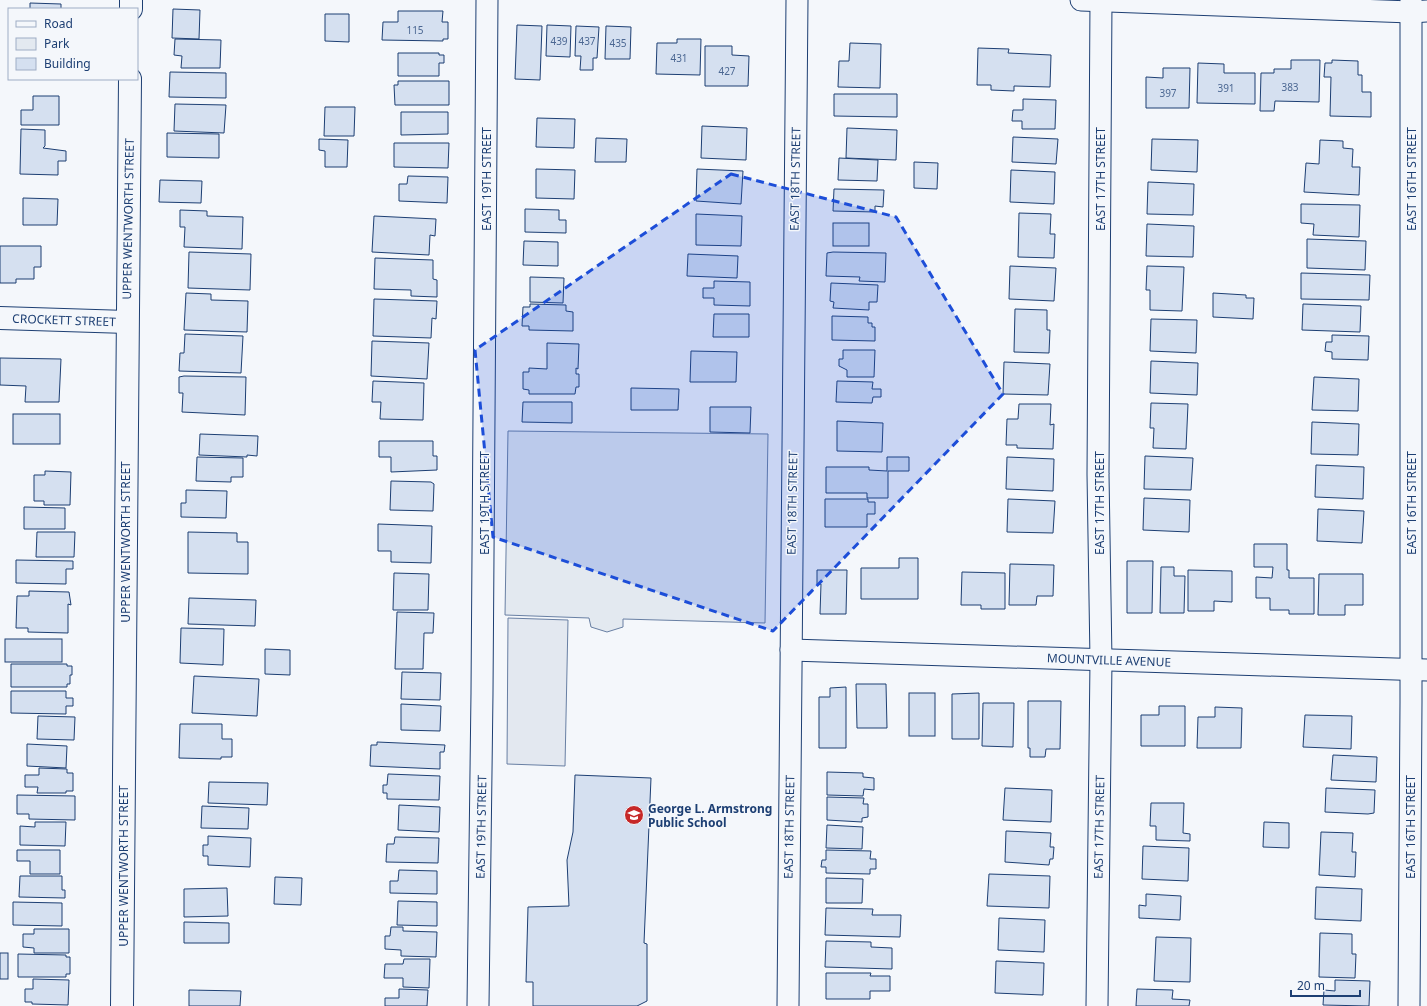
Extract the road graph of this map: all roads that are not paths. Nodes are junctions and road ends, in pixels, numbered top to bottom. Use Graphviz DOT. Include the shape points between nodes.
graph roads {
  1 [pos="487,0"];
  2 [pos="797,0"];
  3 [pos="1094,0"];
  4 [pos="1416,8"];
  5 [pos="130,80"];
  6 [pos="0,318"];
  7 [pos="127,322"];
  8 [pos="791,650"];
  9 [pos="1101,660"];
  10 [pos="1419,670"];
  11 [pos="122,1006"];
  12 [pos="478,1006"];
  13 [pos="788,1006"];
  14 [pos="1097,1006"];
  15 [pos="1409,1006"];
  1 -- 12 [label="street, EAST 19TH STREET"];
  2 -- 8 [label="street, EAST 18TH STREET"];
  3 -- 4 [label="street"];
  3 -- 9 [label="street, EAST 17TH STREET"];
  4 -- 10 [label="street, EAST 16TH STREET"];
  5 -- 7 [label="main road, UPPER WENTWORTH STREET"];
  6 -- 7 [label="main road, CROCKETT STREET"];
  7 -- 11 [label="main road, UPPER WENTWORTH STREET"];
  8 -- 9 [label="street, MOUNTVILLE AVENUE"];
  8 -- 13 [label="street, EAST 18TH STREET"];
  9 -- 10 [label="street, MOUNTVILLE AVENUE"];
  9 -- 14 [label="street, EAST 17TH STREET"];
  10 -- 15 [label="street, EAST 16TH STREET"];
}
